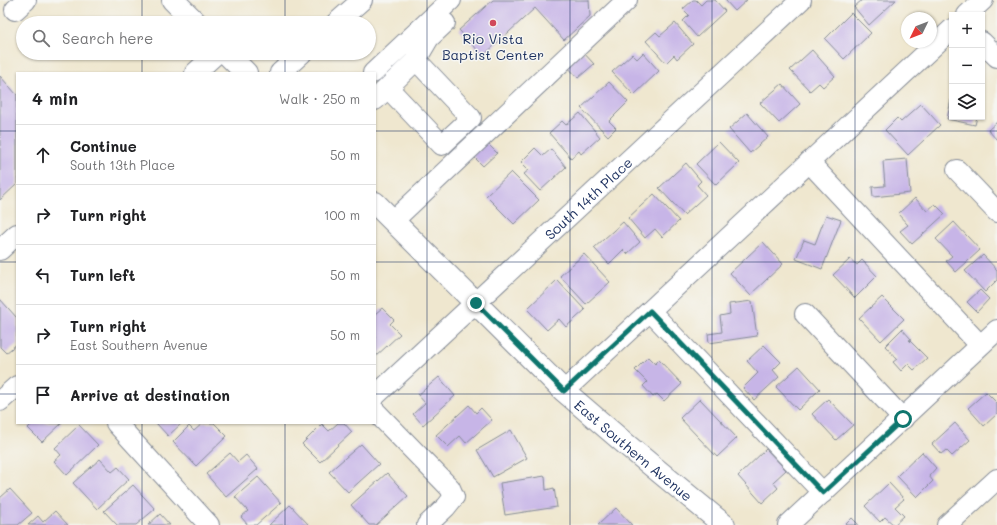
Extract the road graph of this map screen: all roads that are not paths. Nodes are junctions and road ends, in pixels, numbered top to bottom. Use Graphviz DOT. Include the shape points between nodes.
graph roads {
  1 [pos="173,0"];
  2 [pos="362,0"];
  3 [pos="451,0"];
  4 [pos="627,0"];
  5 [pos="801,0"];
  6 [pos="983,0"];
  7 [pos="970,12"];
  8 [pos="189,16"];
  9 [pos="344,16"];
  10 [pos="445,23"];
  11 [pos="949,32"];
  12 [pos="985,45"];
  13 [pos="997,57"];
  14 [pos="209,60"];
  15 [pos="233,60"];
  16 [pos="294,60"];
  17 [pos="416,60"];
  18 [pos="196,72"];
  19 [pos="245,72"];
  20 [pos="281,72"];
  21 [pos="374,72"];
  22 [pos="381,94"];
  23 [pos="808,162"];
  24 [pos="958,170"];
  25 [pos="376,204"];
  26 [pos="997,212"];
  27 [pos="393,221"];
  28 [pos="16,235"];
  29 [pos="0,250"];
  30 [pos="476,303"];
  31 [pos="650,311"];
  32 [pos="805,314"];
  33 [pos="997,330"];
  34 [pos="980,345"];
  35 [pos="16,387"];
  36 [pos="564,391"];
  37 [pos="376,395"];
  38 [pos="0,401"];
  39 [pos="376,413"];
  40 [pos="903,419"];
  41 [pos="117,424"];
  42 [pos="997,479"];
  43 [pos="823,493"];
  44 [pos="209,525"];
  45 [pos="426,525"];
  46 [pos="724,525"];
  47 [pos="788,525"];
  48 [pos="947,525"];
  1 -- 8 [label="main road"];
  2 -- 9 [label="street"];
  3 -- 21 [label="street"];
  4 -- 27 [label="street"];
  5 -- 30 [label="street, South 14th Place"];
  6 -- 7 [label="street"];
  10 -- 17 [label="street" via="429,38"];
  11 -- 23 [label="street"];
  12 -- 13 [label="street"];
  14 -- 18 [label="street"];
  15 -- 19 [label="main road"];
  16 -- 20 [label="street"];
  17 -- 22 [label="street"];
  17 -- 22 [label="street" via="471,118 442,145"];
  23 -- 31 [label="street"];
  23 -- 34 [label="street"];
  24 -- 26 [label="street"];
  25 -- 27 [label="main road, East Southern Avenue"];
  27 -- 30 [label="main road, East Southern Avenue"];
  28 -- 29 [label="street"];
  30 -- 36 [label="main road, East Southern Avenue"];
  30 -- 37 [label="street, South 14th Place"];
  31 -- 36 [label="street"];
  31 -- 43 [label="street"];
  32 -- 40 [label="street"];
  33 -- 34 [label="street"];
  34 -- 40 [label="street"];
  35 -- 38 [label="street"];
  36 -- 46 [label="main road, East Southern Avenue"];
  39 -- 45 [label="street" via="450,488 454,497 446,508"];
  40 -- 43 [label="street"];
  41 -- 44 [label="street"];
  42 -- 48 [label="street"];
  43 -- 47 [label="street"];
}
